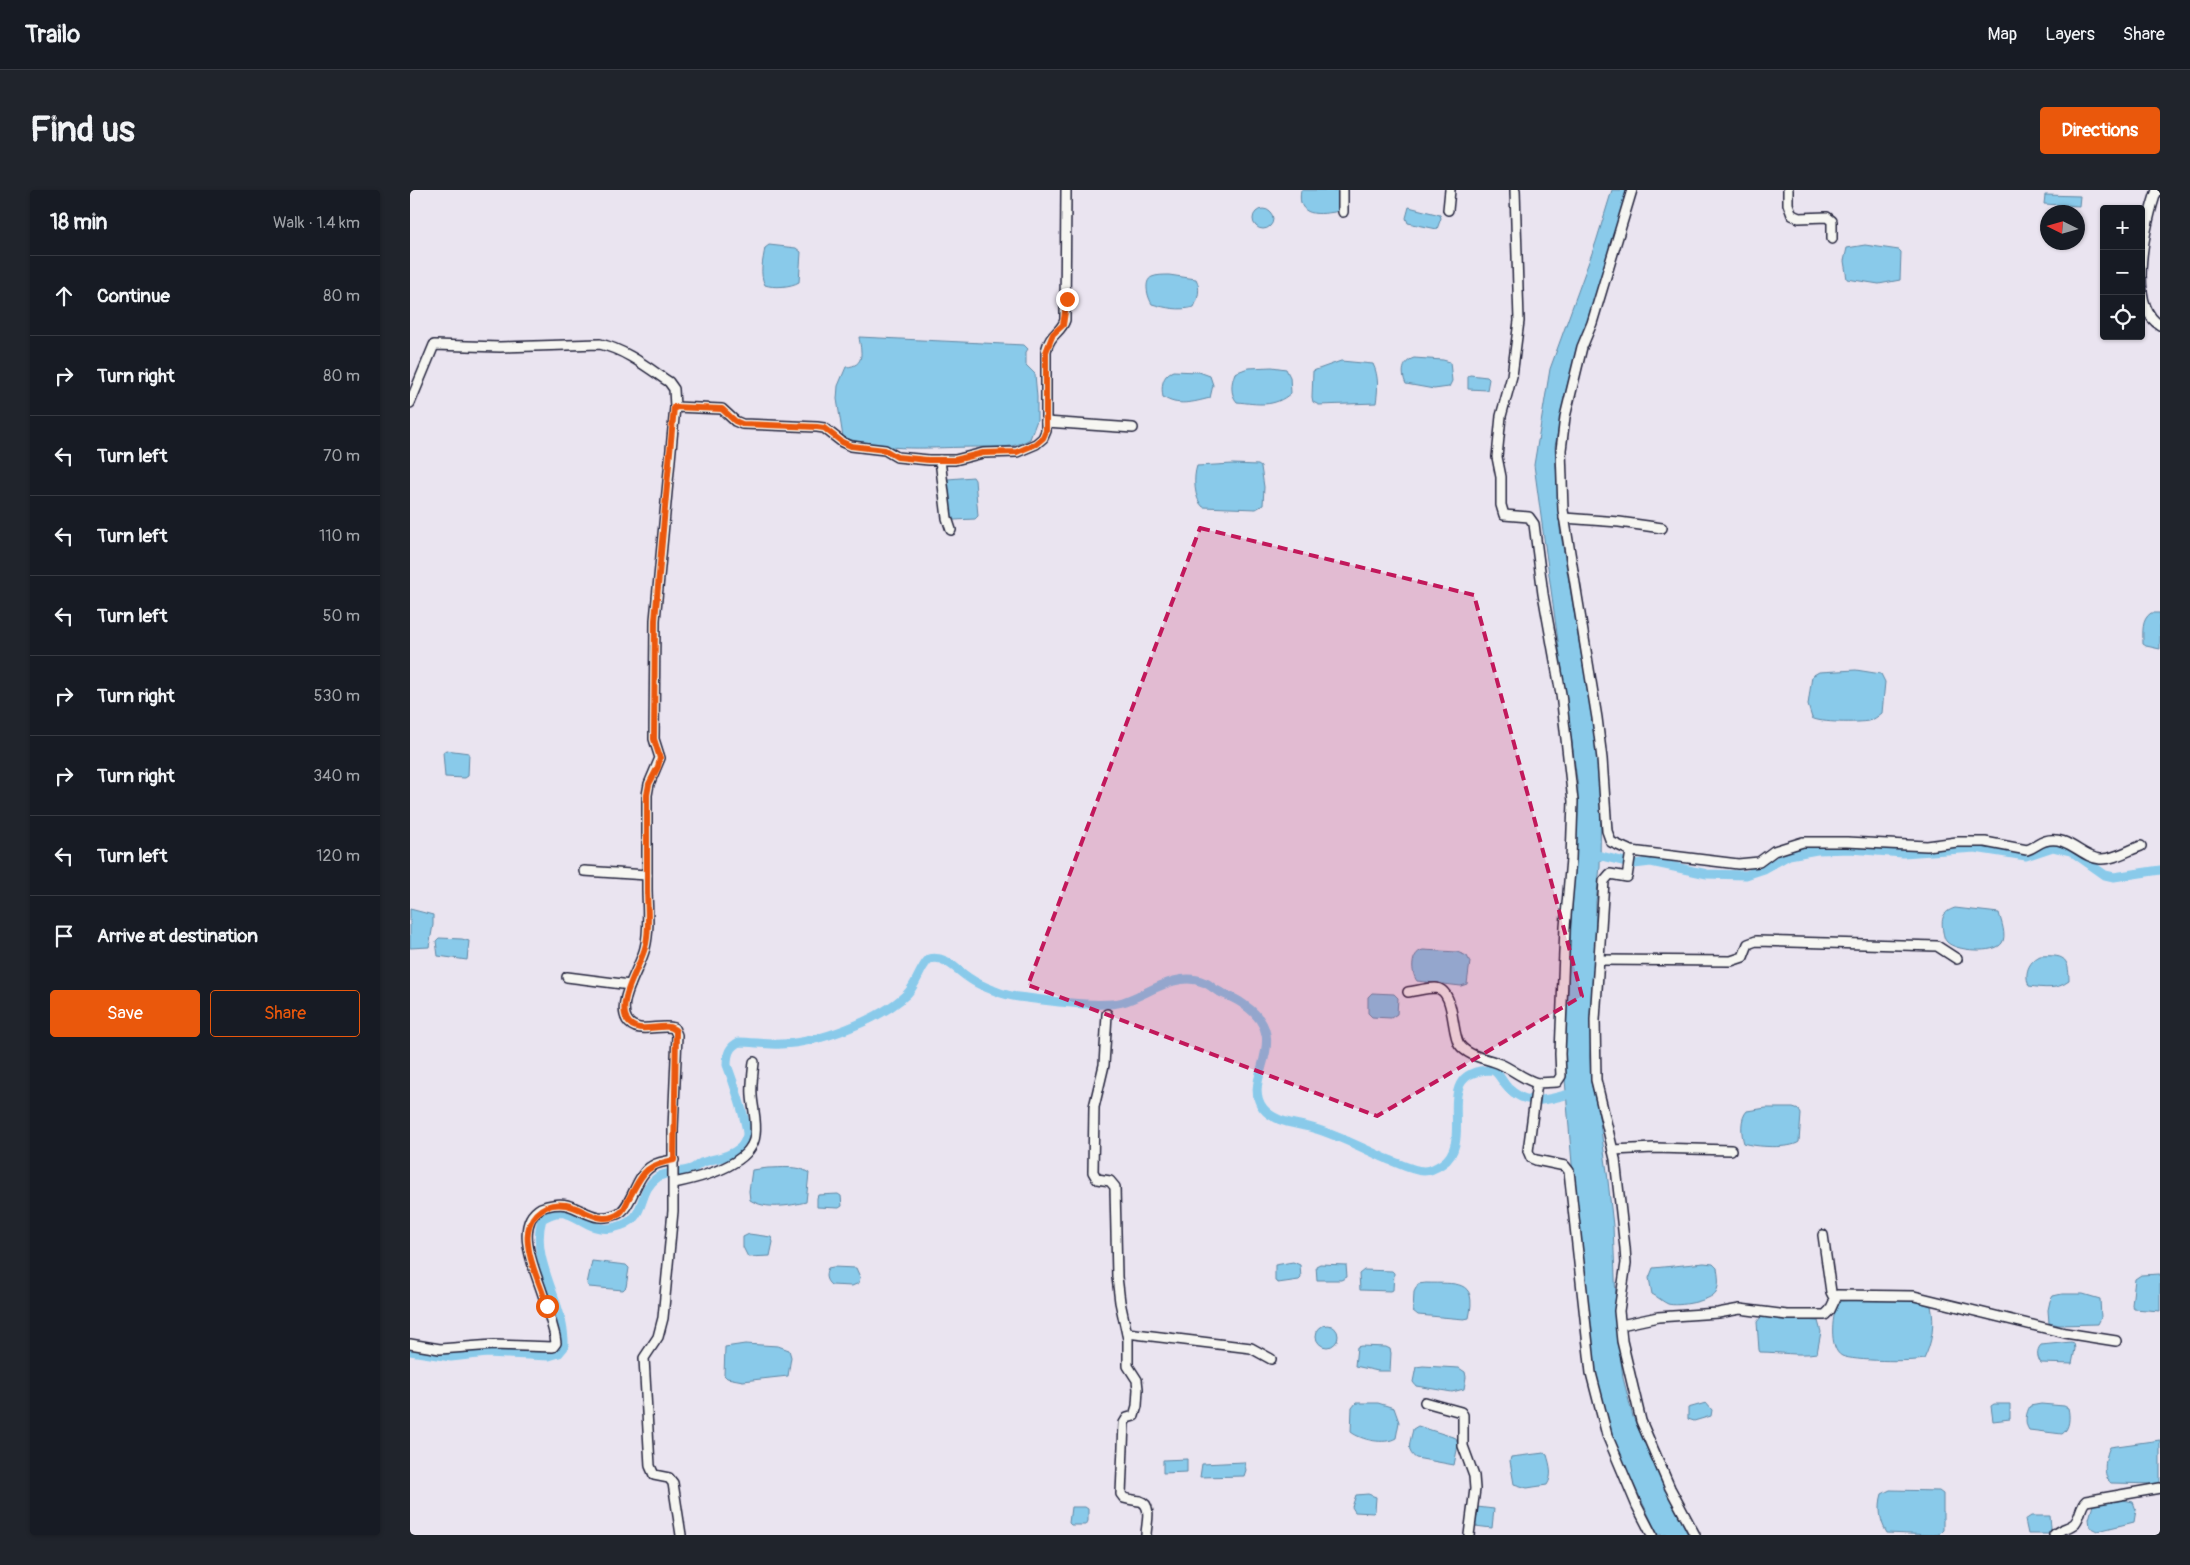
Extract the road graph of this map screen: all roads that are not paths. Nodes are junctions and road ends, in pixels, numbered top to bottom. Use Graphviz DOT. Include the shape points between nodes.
graph roads {
  1 [pos="1066,190"];
  2 [pos="1343,190"];
  3 [pos="1450,190"];
  4 [pos="1515,190"];
  5 [pos="1632,190"];
  6 [pos="1788,190"];
  7 [pos="2157,190"];
  8 [pos="1448,210"];
  9 [pos="1343,212"];
  10 [pos="1832,239"];
  11 [pos="2160,324"];
  12 [pos="410,403"];
  13 [pos="674,407"];
  14 [pos="1046,422"];
  15 [pos="1133,428"];
  16 [pos="940,460"];
  17 [pos="1564,518"];
  18 [pos="1662,528"];
  19 [pos="952,530"];
  20 [pos="2141,846"];
  21 [pos="1631,853"];
  22 [pos="584,871"];
  23 [pos="647,875"];
  24 [pos="1957,959"];
  25 [pos="1599,960"];
  26 [pos="568,976"];
  27 [pos="630,985"];
  28 [pos="1408,992"];
  29 [pos="1107,1014"];
  30 [pos="754,1062"];
  31 [pos="1536,1086"];
  32 [pos="1613,1150"];
  33 [pos="1731,1150"];
  34 [pos="674,1162"];
  35 [pos="674,1181"];
  36 [pos="1823,1235"];
  37 [pos="1834,1298"];
  38 [pos="1621,1325"];
  39 [pos="1127,1333"];
  40 [pos="2116,1341"];
  41 [pos="410,1344"];
  42 [pos="1271,1359"];
  43 [pos="1425,1402"];
  44 [pos="2160,1488"];
  45 [pos="681,1535"];
  46 [pos="1146,1535"];
  47 [pos="1469,1535"];
  48 [pos="1652,1535"];
  49 [pos="1695,1535"];
  50 [pos="2054,1535"];
  1 -- 14 [label="street" via="1066,311 1063,325 1053,334 1046,352"];
  2 -- 9 [label="street"];
  3 -- 8 [label="street"];
  4 -- 31 [label="street" via="1518,321 1512,376 1498,434 1501,505 1504,515 1529,517 1534,524 1561,694 1574,810 1565,928 1561,1076 1556,1082"];
  5 -- 17 [label="street" via="1582,347 1565,417 1560,469"];
  6 -- 10 [label="street" via="1792,215 1799,218 1827,217 1832,221"];
  7 -- 11 [label="street" via="2149,214 2142,281 2148,313"];
  12 -- 13 [label="street" via="434,345 589,344 614,347 669,382 674,389"];
  13 -- 16 [label="street" via="722,409 742,424 824,428 851,446 885,450 897,457"];
  13 -- 23 [label="street" via="655,620 654,739 660,758 647,795"];
  14 -- 15 [label="street"];
  14 -- 16 [label="street" via="1043,438 1017,452 983,453"];
  16 -- 19 [label="street"];
  17 -- 18 [label="street"];
  17 -- 21 [label="street" via="1595,702 1607,831 1611,842"];
  20 -- 21 [label="street" via="2106,859 2056,841 2043,841 2028,850 1985,842 1927,846 1803,842 1774,851 1759,862 1738,864"];
  21 -- 25 [label="street" via="1627,877 1610,874 1604,881"];
  22 -- 23 [label="street"];
  23 -- 27 [label="street" via="647,943"];
  24 -- 25 [label="street" via="1936,946 1756,941 1748,944 1743,957 1730,961"];
  25 -- 32 [label="street" via="1596,1080"];
  26 -- 27 [label="street"];
  27 -- 34 [label="street" via="625,1001 628,1020 641,1028 669,1026 676,1031"];
  28 -- 31 [label="street" via="1441,990 1448,997 1458,1043 1466,1052 1499,1064"];
  29 -- 39 [label="street" via="1104,1065 1094,1107 1094,1172 1097,1178 1110,1181 1115,1188 1117,1277"];
  30 -- 35 [label="street" via="755,1135 752,1146 719,1170"];
  31 -- 48 [label="street" via="1529,1155 1536,1160 1565,1166 1570,1176 1590,1373 1607,1435"];
  32 -- 33 [label="street"];
  32 -- 38 [label="street" via="1626,1263 1619,1311"];
  34 -- 35 [label="street"];
  34 -- 41 [label="street" via="651,1166 645,1171 623,1210 616,1215 596,1218 564,1205 547,1206 534,1215 528,1244 555,1336 553,1347 492,1345 440,1349"];
  35 -- 45 [label="street" via="663,1318 658,1337 646,1353 644,1366 651,1471 673,1483"];
  36 -- 37 [label="street"];
  37 -- 38 [label="street" via="1830,1310 1824,1315 1787,1315 1740,1309 1658,1317"];
  37 -- 40 [label="street" via="1837,1295 1914,1296 2065,1333"];
  38 -- 49 [label="street" via="1641,1421"];
  39 -- 42 [label="street" via="1251,1348"];
  39 -- 46 [label="street" via="1128,1366 1138,1388 1136,1412 1124,1423 1122,1494 1124,1498 1146,1505"];
  43 -- 47 [label="street" via="1463,1414 1464,1446 1475,1489"];
  44 -- 50 [label="street" via="2086,1501 2075,1524 2059,1529"];
}
